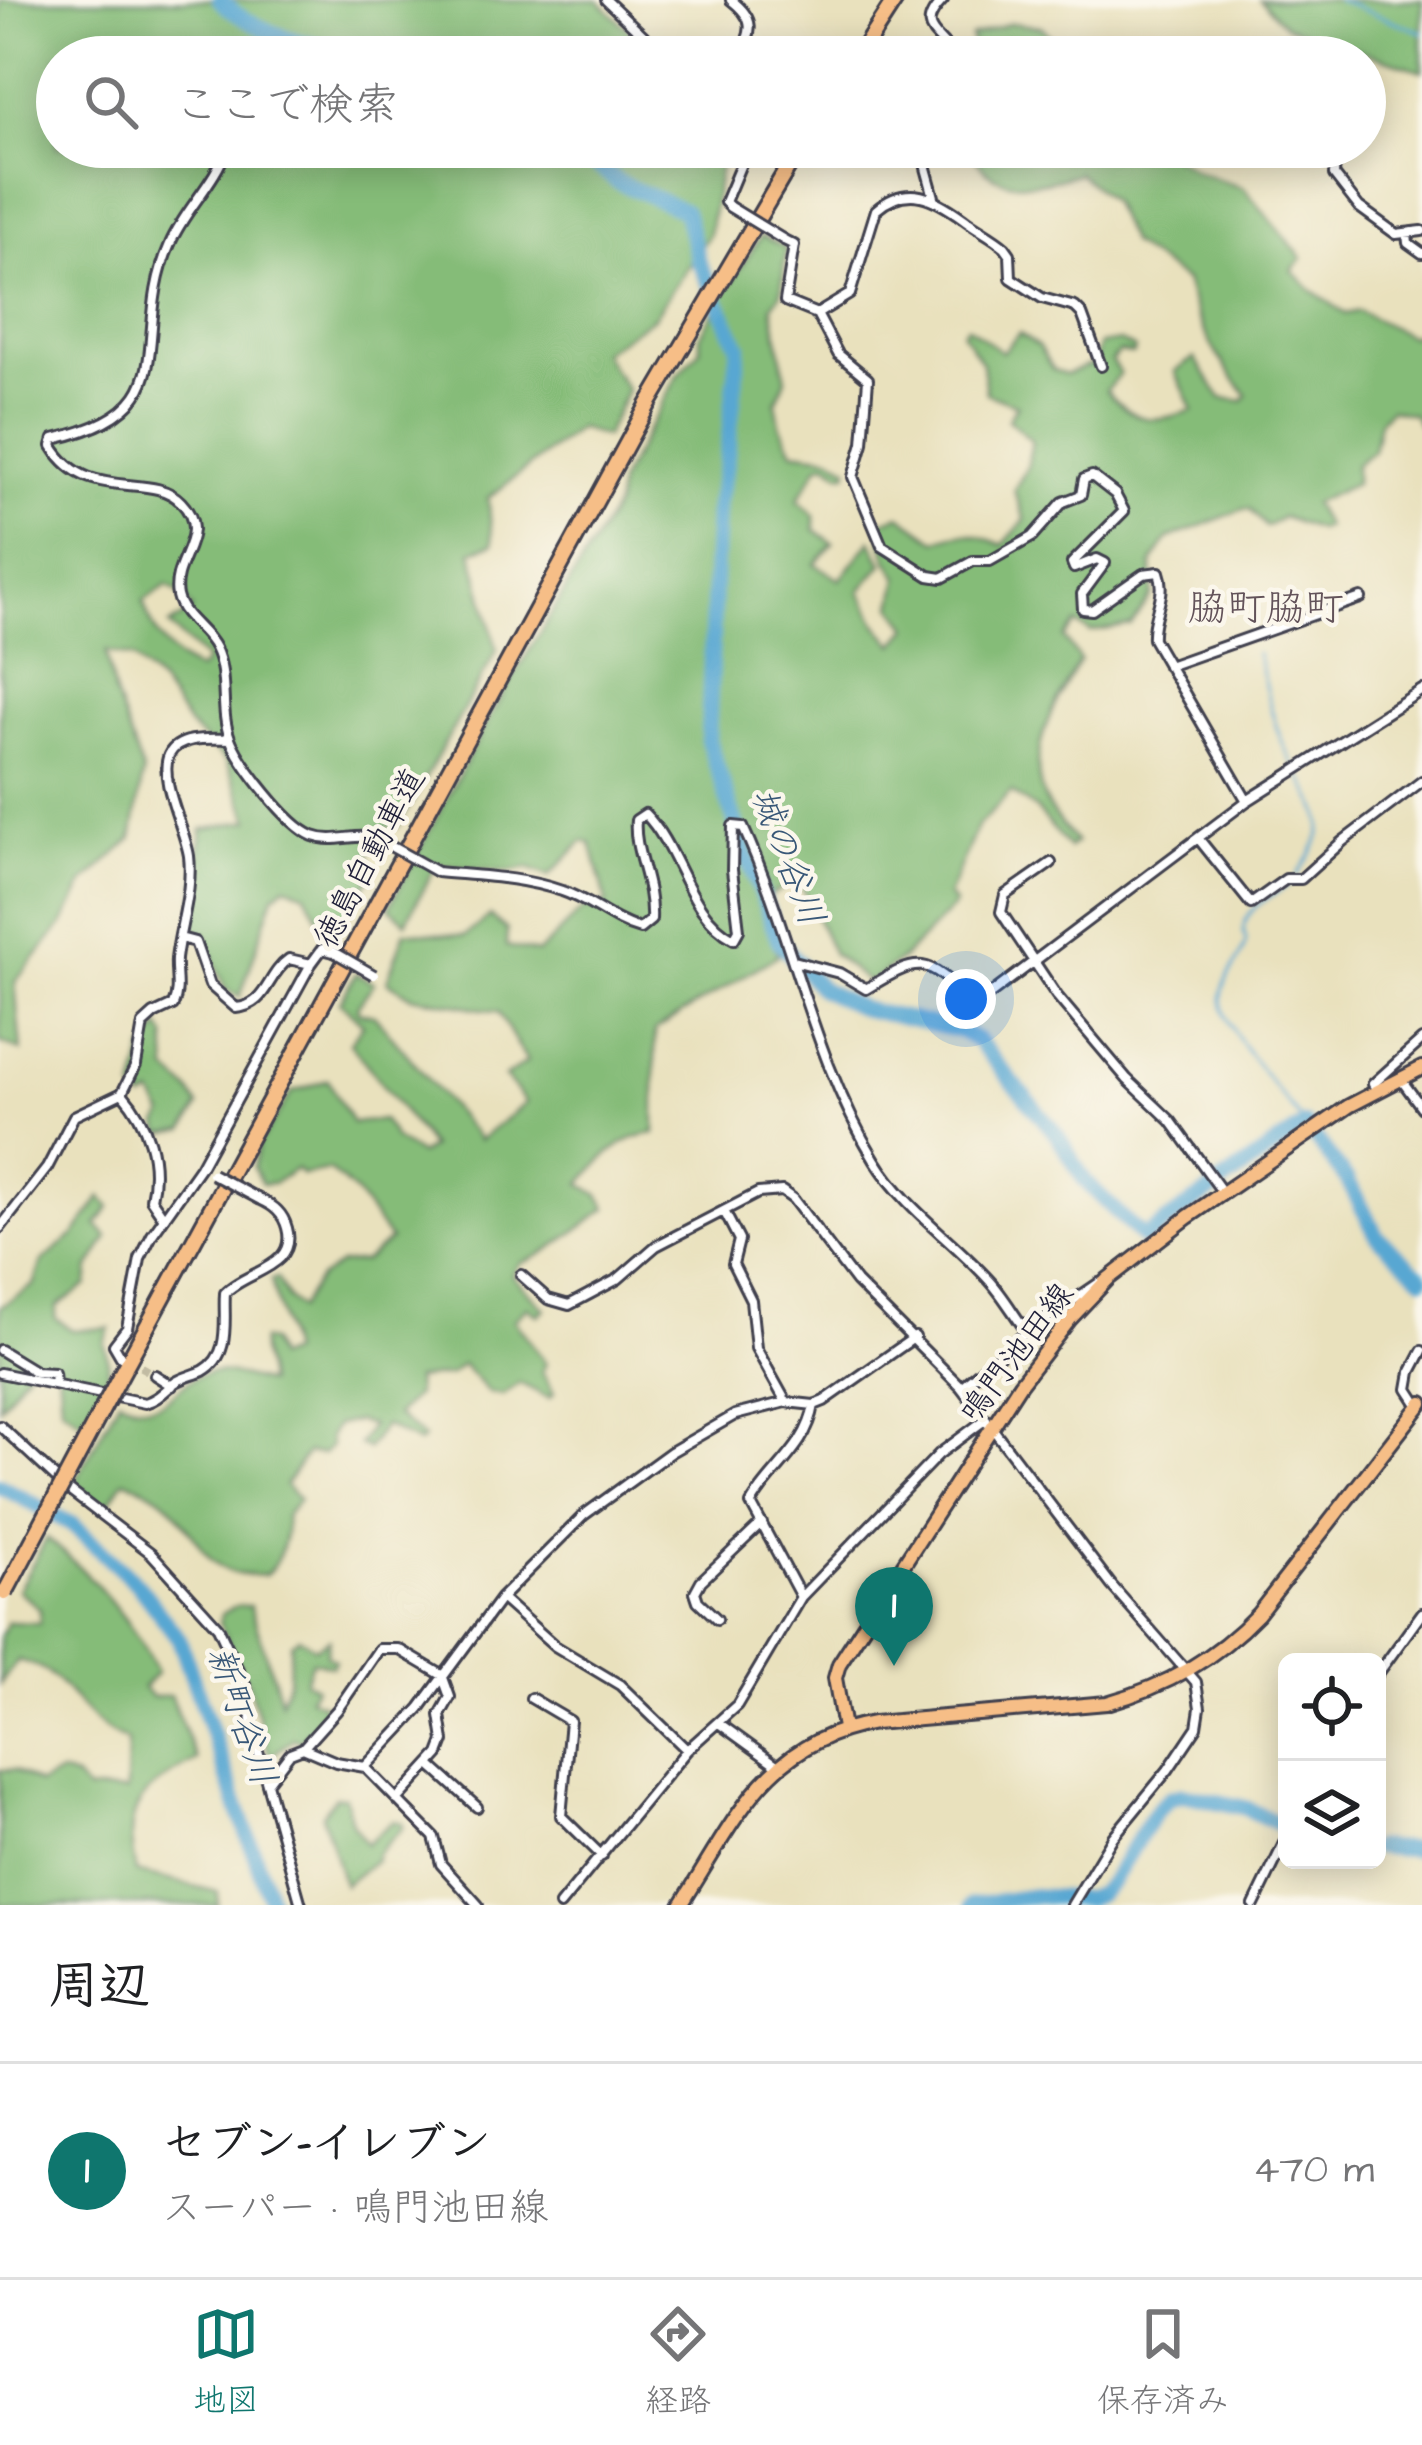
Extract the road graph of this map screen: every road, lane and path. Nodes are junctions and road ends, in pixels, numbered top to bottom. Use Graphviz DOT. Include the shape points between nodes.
graph roads {
  1 [pos="606,0"];
  2 [pos="731,0"];
  3 [pos="895,0"];
  4 [pos="944,0"];
  5 [pos="644,36"];
  6 [pos="750,36"];
  7 [pos="872,36"];
  8 [pos="935,36"];
  9 [pos="214,168"];
  10 [pos="739,168"];
  11 [pos="787,168"];
  12 [pos="926,168"];
  13 [pos="1335,168"];
  14 [pos="934,197"];
  15 [pos="1422,231"];
  16 [pos="1407,233"];
  17 [pos="1422,253"];
  18 [pos="817,314"];
  19 [pos="1101,367"];
  20 [pos="1360,598"];
  21 [pos="1168,666"];
  22 [pos="1422,689"];
  23 [pos="230,739"];
  24 [pos="1422,781"];
  25 [pos="1247,801"];
  26 [pos="1198,838"];
  27 [pos="1051,863"];
  28 [pos="180,938"];
  29 [pos="794,961"];
  30 [pos="1035,963"];
  31 [pos="310,964"];
  32 [pos="374,975"];
  33 [pos="1422,1040"];
  34 [pos="1422,1068"];
  35 [pos="1400,1078"];
  36 [pos="1377,1090"];
  37 [pos="122,1093"];
  38 [pos="1422,1108"];
  39 [pos="200,1167"];
  40 [pos="1223,1193"];
  41 [pos="724,1211"];
  42 [pos="164,1218"];
  43 [pos="0,1225"];
  44 [pos="521,1275"];
  45 [pos="1108,1279"];
  46 [pos="1027,1332"];
  47 [pos="915,1337"];
  48 [pos="0,1350"];
  49 [pos="1422,1351"];
  50 [pos="121,1357"];
  51 [pos="0,1373"];
  52 [pos="155,1375"];
  53 [pos="54,1382"];
  54 [pos="172,1386"];
  55 [pos="962,1387"];
  56 [pos="786,1402"];
  57 [pos="1420,1404"];
  58 [pos="814,1405"];
  59 [pos="989,1423"];
  60 [pos="0,1426"];
  61 [pos="762,1523"];
  62 [pos="2,1597"];
  63 [pos="801,1597"];
  64 [pos="501,1598"];
  65 [pos="1422,1613"];
  66 [pos="717,1619"];
  67 [pos="1386,1663"];
  68 [pos="1188,1672"];
  69 [pos="442,1675"];
  70 [pos="531,1698"];
  71 [pos="719,1724"];
  72 [pos="844,1728"];
  73 [pos="303,1748"];
  74 [pos="687,1750"];
  75 [pos="430,1765"];
  76 [pos="778,1766"];
  77 [pos="365,1767"];
  78 [pos="267,1783"];
  79 [pos="397,1800"];
  80 [pos="477,1807"];
  81 [pos="1278,1854"];
  82 [pos="602,1856"];
  83 [pos="301,1905"];
  84 [pos="478,1905"];
  85 [pos="560,1905"];
  86 [pos="681,1905"];
  87 [pos="1072,1905"];
  88 [pos="1254,1905"];
  1 -- 5 [label="street"];
  2 -- 6 [label="street" via="749,19"];
  3 -- 7 [label="highway"];
  4 -- 8 [label="street" via="928,24"];
  9 -- 23 [label="street" via="170,241 153,292 145,385 120,416 52,446 74,473 167,492 193,520 178,599 214,645"];
  10 -- 18 [label="street, bridge" via="725,202 794,245 785,301"];
  11 -- 62 [label="highway, 徳島自動車道, bridge" via="513,650"];
  12 -- 14 [label="street"];
  13 -- 16 [label="street" via="1348,195 1396,234"];
  14 -- 18 [label="street" via="911,194 876,210 850,294"];
  14 -- 19 [label="street" via="1005,247 1011,278 1076,307"];
  15 -- 16 [label="street"];
  16 -- 17 [label="street"];
  18 -- 21 [label="street" via="838,354 868,379 853,477 882,546 942,578 1032,537 1093,476 1124,511 1072,563 1105,563 1079,600 1092,610 1143,574 1159,572 1163,593 1152,627"];
  20 -- 21 [label="street"];
  21 -- 25 [label="street"];
  22 -- 25 [label="street"];
  23 -- 28 [label="street" via="190,741 167,758 190,876"];
  23 -- 29 [label="street, bridge" via="273,800 312,835 376,838 437,872 563,891 640,929 651,920 652,899 636,820 645,814 705,914 734,939 733,826 743,827"];
  24 -- 26 [label="street" via="1301,879 1286,879 1251,904"];
  25 -- 26 [label="street"];
  26 -- 30 [label="street"];
  27 -- 30 [label="street" via="1000,904"];
  28 -- 31 [label="street" via="195,942 210,985 236,1009 260,1000 289,959"];
  28 -- 37 [label="street" via="178,994 143,1024"];
  29 -- 30 [label="street" via="866,989 913,962 925,964 976,1005"];
  29 -- 46 [label="street" via="811,1023 876,1162 990,1281"];
  30 -- 40 [label="street"];
  31 -- 32 [label="street, bridge" via="322,949"];
  31 -- 39 [label="street"];
  33 -- 36 [label="street" via="1373,1084"];
  34 -- 35 [label="main road, 鳴門池田線"];
  35 -- 36 [label="main road, 鳴門池田線"];
  35 -- 38 [label="street"];
  36 -- 40 [label="main road, 鳴門池田線"];
  37 -- 42 [label="street" via="152,1146 151,1199"];
  37 -- 43 [label="street" via="74,1116 47,1168"];
  39 -- 42 [label="street"];
  39 -- 54 [label="street, bridge" via="274,1207 289,1235 266,1269 231,1286 227,1328 212,1364"];
  40 -- 45 [label="main road, 鳴門池田線"];
  41 -- 44 [label="street" via="569,1305 548,1299"];
  41 -- 47 [label="street" via="758,1193 793,1199 856,1282"];
  41 -- 56 [label="street" via="739,1240 734,1270 754,1312 756,1348"];
  42 -- 50 [label="street" via="140,1259 127,1328 114,1345"];
  45 -- 46 [label="street"];
  45 -- 59 [label="main road, 鳴門池田線"];
  46 -- 55 [label="street"];
  47 -- 55 [label="street"];
  47 -- 58 [label="street"];
  48 -- 53 [label="street" via="36,1372 55,1373"];
  49 -- 57 [label="street" via="1408,1389"];
  51 -- 53 [label="street"];
  52 -- 54 [label="street"];
  53 -- 54 [label="street" via="145,1403"];
  55 -- 59 [label="street"];
  56 -- 58 [label="street"];
  56 -- 64 [label="street" via="735,1414 671,1452 567,1529"];
  57 -- 68 [label="main road" via="1258,1614"];
  58 -- 61 [label="street" via="801,1441 751,1504"];
  59 -- 63 [label="street" via="939,1454"];
  59 -- 68 [label="street"];
  59 -- 72 [label="main road, 鳴門池田線" via="839,1664"];
  60 -- 78 [label="street" via="151,1553 218,1627 246,1687"];
  61 -- 63 [label="street"];
  61 -- 66 [label="street" via="695,1592"];
  63 -- 71 [label="street"];
  64 -- 69 [label="street"];
  64 -- 74 [label="street" via="555,1646 620,1685"];
  65 -- 67 [label="street"];
  68 -- 72 [label="main road" via="1107,1702"];
  68 -- 87 [label="street" via="1196,1682 1197,1727"];
  69 -- 73 [label="street" via="398,1648 380,1649"];
  69 -- 75 [label="street" via="450,1697 440,1715 444,1741"];
  69 -- 77 [label="street"];
  70 -- 82 [label="street" via="570,1721 561,1816"];
  71 -- 74 [label="street"];
  71 -- 76 [label="street"];
  72 -- 76 [label="main road"];
  73 -- 77 [label="street"];
  73 -- 78 [label="street"];
  74 -- 82 [label="street"];
  75 -- 79 [label="street"];
  75 -- 80 [label="street"];
  76 -- 86 [label="main road"];
  77 -- 79 [label="street"];
  78 -- 83 [label="street"];
  79 -- 84 [label="street" via="434,1837 441,1864"];
  81 -- 88 [label="street"];
  82 -- 85 [label="street"];
}
